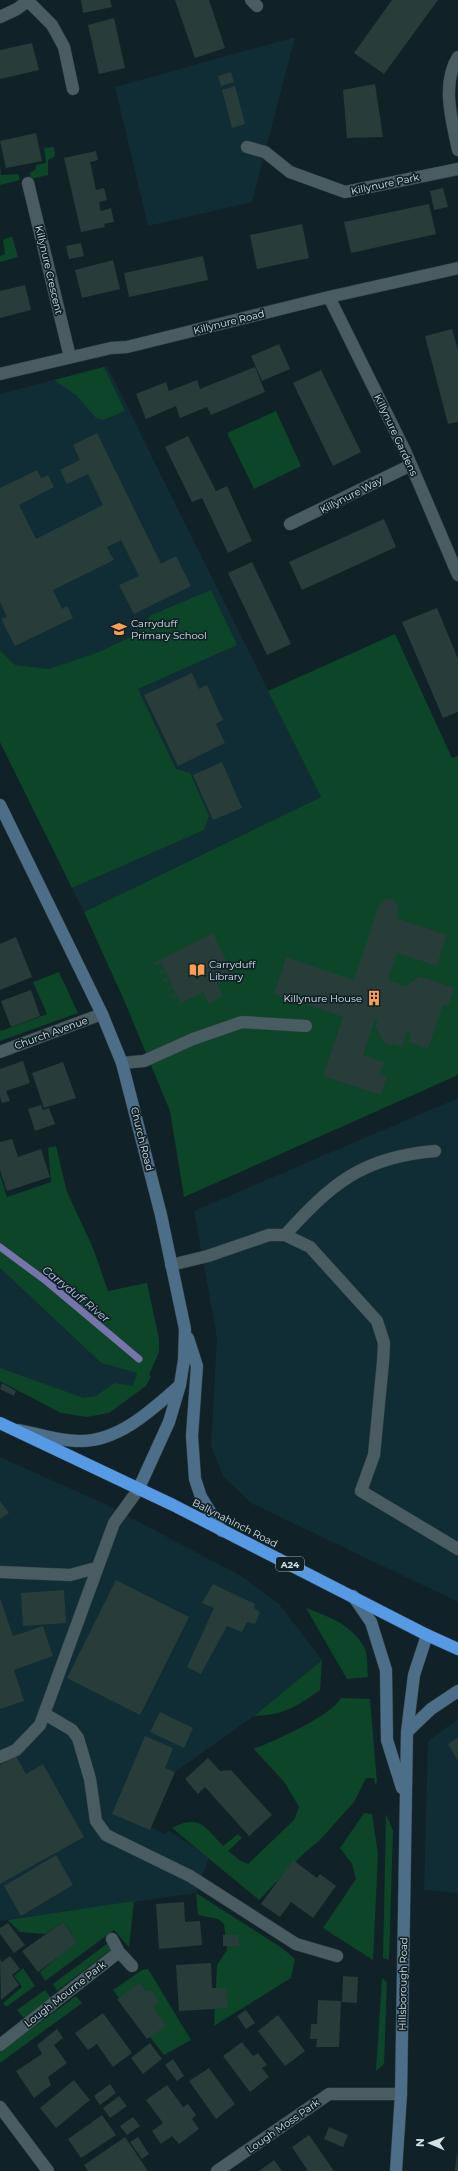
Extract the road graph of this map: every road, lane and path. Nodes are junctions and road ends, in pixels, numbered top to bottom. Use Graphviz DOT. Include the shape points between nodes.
graph roads {
  1 [pos="28,0"];
  2 [pos="0,18"];
  3 [pos="458,57"];
  4 [pos="73,89"];
  5 [pos="247,147"];
  6 [pos="458,150"];
  7 [pos="458,169"];
  8 [pos="28,182"];
  9 [pos="458,268"];
  10 [pos="329,297"];
  11 [pos="70,357"];
  12 [pos="0,374"];
  13 [pos="411,464"];
  14 [pos="290,524"];
  15 [pos="457,572"];
  16 [pos="0,805"];
  17 [pos="102,1014"];
  18 [pos="306,1026"];
  19 [pos="0,1052"];
  20 [pos="122,1063"];
  21 [pos="435,1151"];
  22 [pos="285,1235"];
  23 [pos="171,1264"];
  24 [pos="186,1329"];
  25 [pos="180,1385"];
  26 [pos="0,1423"];
  27 [pos="15,1429"];
  28 [pos="138,1490"];
  29 [pos="222,1531"];
  30 [pos="458,1549"];
  31 [pos="96,1568"];
  32 [pos="0,1572"];
  33 [pos="353,1596"];
  34 [pos="427,1635"];
  35 [pos="458,1649"];
  36 [pos="458,1691"];
  37 [pos="45,1714"];
  38 [pos="407,1732"];
  39 [pos="0,1757"];
  40 [pos="405,1796"];
  41 [pos="112,1939"];
  42 [pos="119,1952"];
  43 [pos="337,1956"];
  44 [pos="132,1966"];
  45 [pos="0,2045"];
  46 [pos="401,2094"];
  47 [pos="0,2107"];
  48 [pos="48,2171"];
  49 [pos="217,2171"];
  50 [pos="396,2171"];
  1 -- 2 [label="street"];
  1 -- 4 [label="street" via="52,25 64,48"];
  3 -- 6 [label="street" via="454,63 448,95"];
  5 -- 7 [label="street, Killynure Park" via="265,152 290,172 345,192"];
  8 -- 11 [label="street, Killynure Crescent"];
  9 -- 10 [label="street, Killynure Road"];
  10 -- 11 [label="street, Killynure Road" via="127,347"];
  10 -- 13 [label="street, Killynure Gardens"];
  11 -- 12 [label="street, Killynure Road"];
  13 -- 14 [label="street, Killynure Way"];
  13 -- 15 [label="street, Killynure Gardens"];
  16 -- 17 [label="main road, Church Road"];
  17 -- 19 [label="street, Church Avenue"];
  17 -- 20 [label="main road, Church Road"];
  18 -- 20 [label="street" via="242,1022 193,1039 144,1061"];
  20 -- 23 [label="main road, Church Road"];
  21 -- 22 [label="street" via="409,1153 368,1166 331,1187"];
  22 -- 23 [label="street" via="269,1235 208,1256"];
  22 -- 30 [label="street" via="310,1247 381,1329 384,1343 383,1362 374,1455 362,1491"];
  23 -- 24 [label="main road, Church Road"];
  24 -- 25 [label="main road, Church Road"];
  24 -- 29 [label="main road" via="197,1366 192,1436 195,1478 201,1497"];
  25 -- 27 [label="main road" via="153,1409 126,1427 106,1436 80,1441"];
  25 -- 28 [label="main road, Church Road" via="169,1422"];
  26 -- 27 [label="highway, Ballynahinch Road / A24"];
  27 -- 28 [label="highway, Ballynahinch Road / A24"];
  28 -- 29 [label="highway, Ballynahinch Road / A24"];
  28 -- 31 [label="street" via="114,1523"];
  29 -- 33 [label="highway, Ballynahinch Road / A24"];
  31 -- 32 [label="street" via="70,1575"];
  31 -- 37 [label="street"];
  33 -- 34 [label="highway, Ballynahinch Road / A24"];
  33 -- 40 [label="main road, Hillsborough Road" via="371,1622 386,1670 387,1740"];
  34 -- 35 [label="highway, Ballynahinch Road / A24"];
  34 -- 38 [label="main road, Hillsborough Road" via="414,1675"];
  36 -- 38 [label="main road" via="432,1709"];
  37 -- 39 [label="street" via="40,1725 16,1750"];
  37 -- 43 [label="street" via="72,1730 78,1738 90,1779 96,1821 106,1835 190,1876 296,1944"];
  38 -- 40 [label="main road, Hillsborough Road"];
  40 -- 46 [label="main road, Hillsborough Road"];
  41 -- 42 [label="street"];
  42 -- 44 [label="street"];
  42 -- 45 [label="street, Lough Mourne Park"];
  46 -- 49 [label="street, Lough Moss Park" via="329,2094"];
  46 -- 50 [label="main road, Hillsborough Road"];
  47 -- 48 [label="street"];
}
